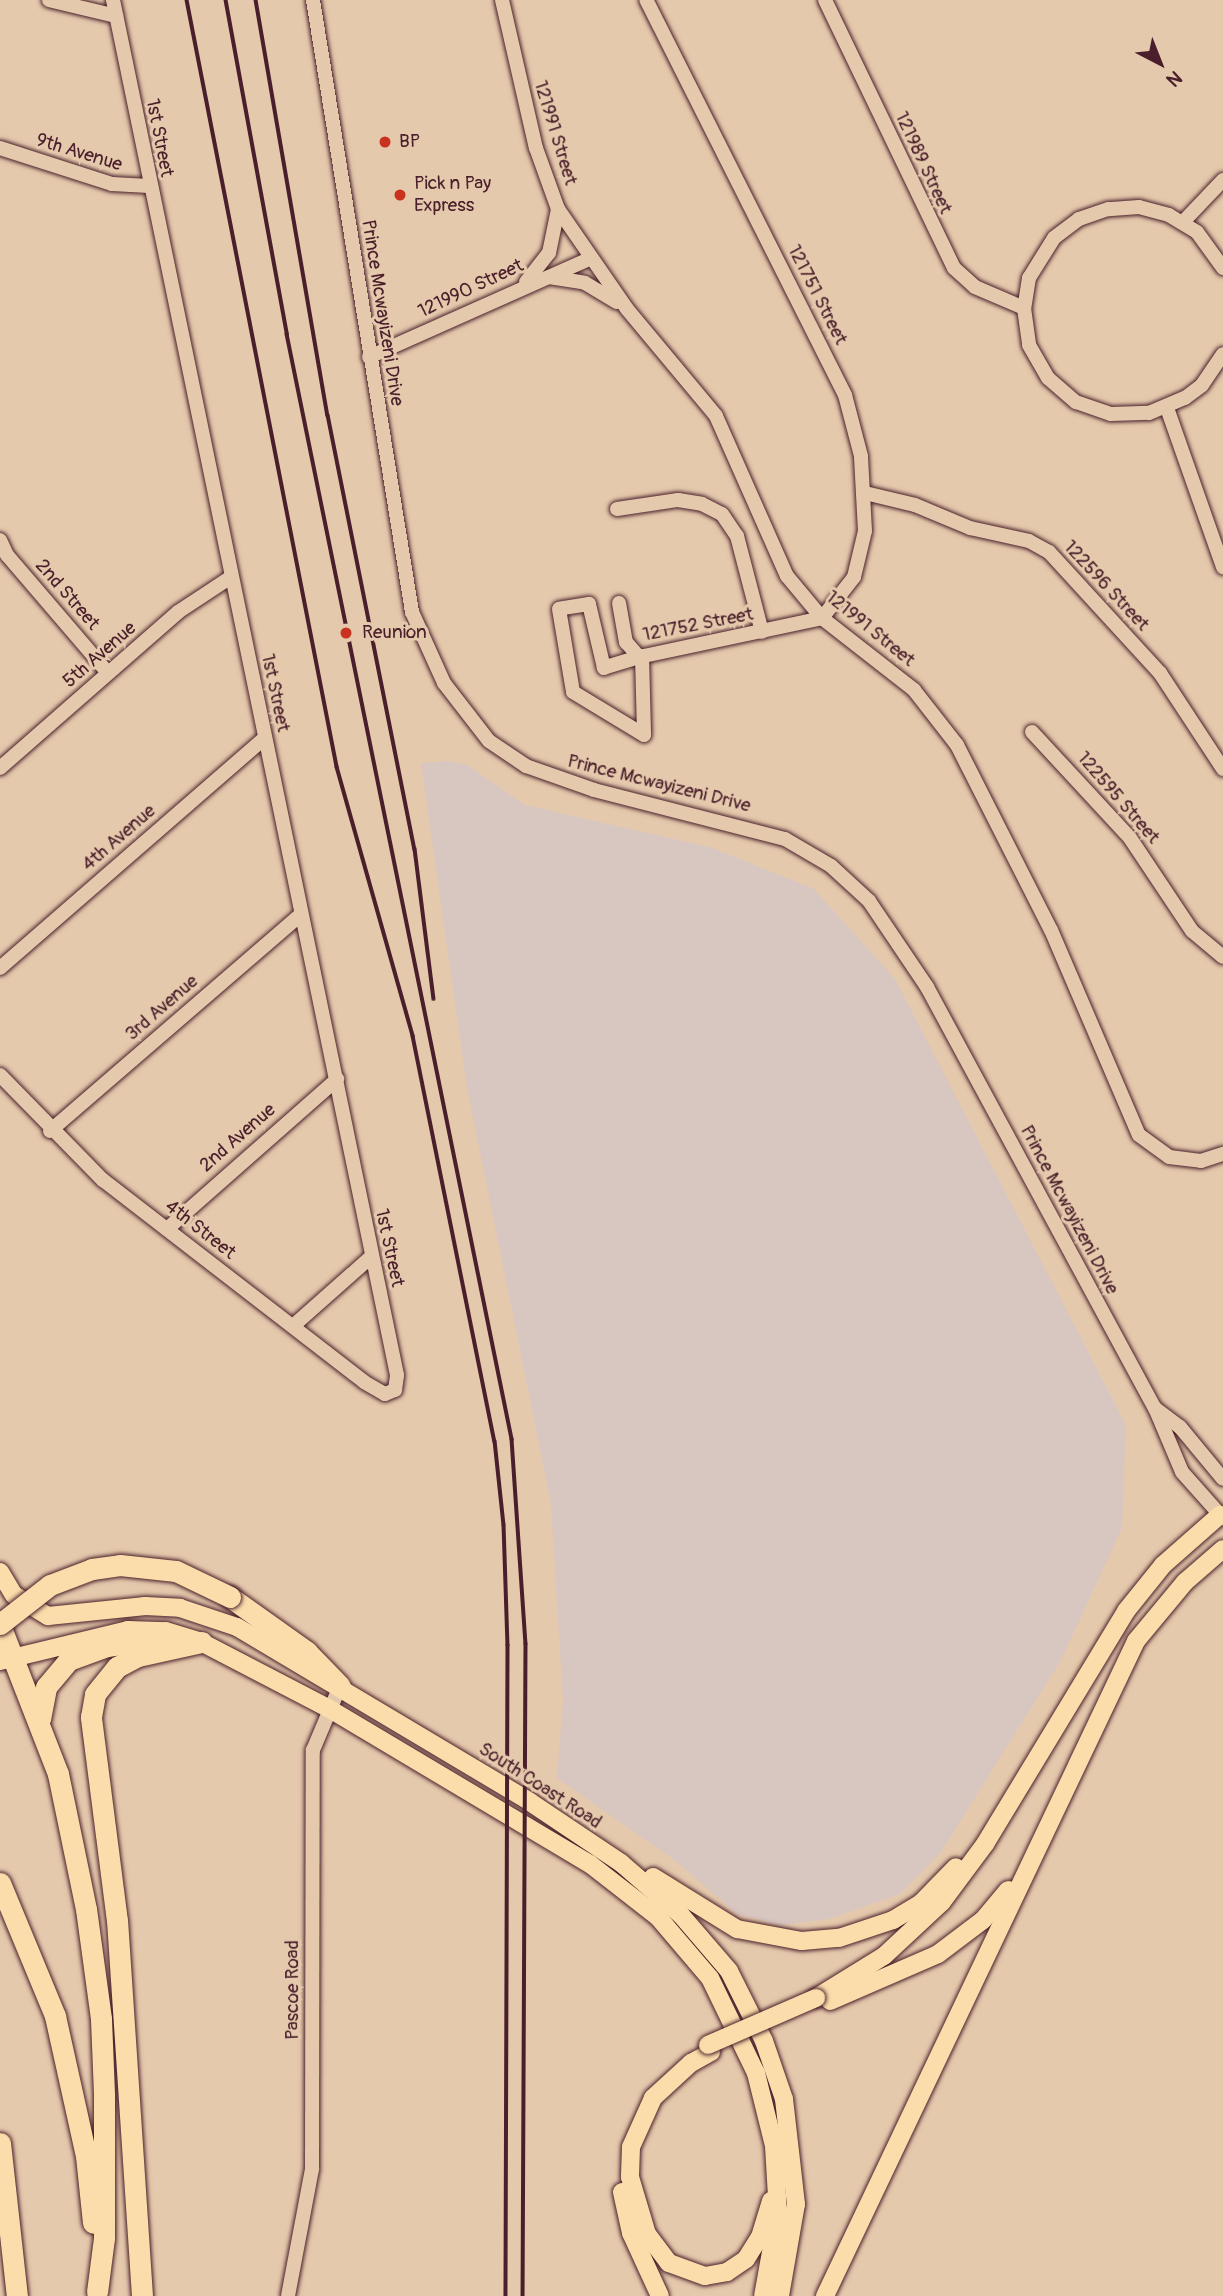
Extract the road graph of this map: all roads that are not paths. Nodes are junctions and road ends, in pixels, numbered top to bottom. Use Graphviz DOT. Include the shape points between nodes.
graph roads {
  1 [pos="49,0"];
  2 [pos="113,0"];
  3 [pos="313,0"];
  4 [pos="502,0"];
  5 [pos="646,0"];
  6 [pos="825,0"];
  7 [pos="116,16"];
  8 [pos="0,148"];
  9 [pos="1223,180"];
  10 [pos="149,186"];
  11 [pos="558,209"];
  12 [pos="1183,222"];
  13 [pos="589,259"];
  14 [pos="1223,268"];
  15 [pos="545,276"];
  16 [pos="520,288"];
  17 [pos="1024,308"];
  18 [pos="627,309"];
  19 [pos="1223,354"];
  20 [pos="369,357"];
  21 [pos="1167,408"];
  22 [pos="865,493"];
  23 [pos="617,509"];
  24 [pos="0,540"];
  25 [pos="4,558"];
  26 [pos="1223,567"];
  27 [pos="231,577"];
  28 [pos="619,603"];
  29 [pos="822,618"];
  30 [pos="762,632"];
  31 [pos="640,657"];
  32 [pos="108,673"];
  33 [pos="1032,732"];
  34 [pos="264,738"];
  35 [pos="0,768"];
  36 [pos="1223,769"];
  37 [pos="300,915"];
  38 [pos="1223,957"];
  39 [pos="0,968"];
  40 [pos="0,1075"];
  41 [pos="337,1079"];
  42 [pos="50,1131"];
  43 [pos="1223,1154"];
  44 [pos="167,1229"];
  45 [pos="371,1257"];
  46 [pos="293,1326"];
  47 [pos="393,1392"];
  48 [pos="1155,1408"];
  49 [pos="1223,1479"];
  50 [pos="1222,1515"];
  51 [pos="1223,1549"];
  52 [pos="1223,1562"];
  53 [pos="0,1572"];
  54 [pos="1195,1573"];
  55 [pos="0,1624"];
  56 [pos="192,1639"];
  57 [pos="7,1660"];
  58 [pos="340,1686"];
  59 [pos="328,1707"];
  60 [pos="40,1725"];
  61 [pos="1030,1766"];
  62 [pos="530,1802"];
  63 [pos="70,1822"];
  64 [pos="1034,1852"];
  65 [pos="0,1883"];
  66 [pos="816,2003"];
  67 [pos="709,2048"];
  68 [pos="125,2058"];
  69 [pos="0,2143"];
  70 [pos="776,2175"];
  71 [pos="97,2294"];
  72 [pos="17,2296"];
  73 [pos="142,2296"];
  74 [pos="288,2296"];
  75 [pos="660,2296"];
  76 [pos="763,2296"];
  77 [pos="780,2296"];
  78 [pos="825,2296"];
  1 -- 7 [label="street"];
  2 -- 7 [label="street, 1st Street"];
  3 -- 20 [label="street, Prince Mcwayizeni Drive"];
  4 -- 11 [label="street, 121991 Street" via="536,148"];
  5 -- 22 [label="street, 121751 Street" via="841,386 855,424"];
  6 -- 17 [label="street, 121989 Street" via="954,268 975,286"];
  7 -- 10 [label="street, 1st Street"];
  8 -- 10 [label="street, 9th Avenue" via="112,184"];
  9 -- 12 [label="street"];
  10 -- 27 [label="street, 1st Street"];
  11 -- 13 [label="street, 121991 Street"];
  11 -- 16 [label="street" via="550,253"];
  12 -- 14 [label="street" via="1210,245"];
  12 -- 17 [label="street" via="1154,209 1131,207 1079,219 1054,238 1035,263"];
  13 -- 15 [label="street, 121990 Street"];
  13 -- 18 [label="street, 121991 Street"];
  15 -- 16 [label="street, 121990 Street"];
  15 -- 18 [label="street" via="585,283"];
  16 -- 20 [label="street, 121990 Street"];
  17 -- 21 [label="street" via="1029,345 1061,391 1111,414"];
  18 -- 29 [label="street, 121991 Street" via="711,409 787,576"];
  19 -- 21 [label="street" via="1202,385"];
  20 -- 48 [label="street, Prince Mcwayizeni Drive" via="412,612 425,648 458,705 489,741 535,770 594,790 785,839 831,866 869,901 927,987"];
  21 -- 26 [label="street"];
  22 -- 29 [label="street, 121751 Street" via="859,565 842,598"];
  22 -- 36 [label="street, 122596 Street" via="915,505 970,528 1029,541 1049,552 1160,673"];
  23 -- 30 [label="street" via="678,500 702,503 722,514 737,536"];
  24 -- 25 [label="street, 2nd Street"];
  25 -- 32 [label="street, 2nd Street"];
  27 -- 32 [label="street, 5th Avenue" via="178,612"];
  27 -- 34 [label="street, 1st Street"];
  28 -- 31 [label="street, 121752 Street" via="626,642"];
  29 -- 30 [label="street, 121752 Street"];
  29 -- 43 [label="street, 121991 Street" via="914,690 963,754 1062,954 1139,1135 1169,1157 1201,1161"];
  30 -- 31 [label="street, 121752 Street"];
  31 -- 31 [label="street" via="604,668 589,604 559,609 573,692 644,735"];
  32 -- 35 [label="street, 5th Avenue"];
  33 -- 38 [label="street, 122595 Street" via="1130,838 1192,931"];
  34 -- 37 [label="street, 1st Street"];
  34 -- 39 [label="street, 4th Avenue"];
  37 -- 41 [label="street, 1st Street"];
  37 -- 42 [label="street, 3rd Avenue"];
  40 -- 42 [label="street, 4th Street"];
  41 -- 44 [label="street, 2nd Avenue"];
  41 -- 45 [label="street, 1st Street"];
  42 -- 44 [label="street, 4th Street" via="103,1180"];
  44 -- 46 [label="street, 4th Street"];
  45 -- 46 [label="street"];
  45 -- 47 [label="street, 1st Street" via="398,1380"];
  46 -- 47 [label="street, 4th Street" via="376,1390"];
  48 -- 49 [label="street, Prince Mcwayizeni Drive" via="1180,1427"];
  48 -- 50 [label="street, Prince Mcwayizeni Drive" via="1182,1472"];
  50 -- 61 [label="main road" via="1144,1588"];
  51 -- 54 [label="main road"];
  52 -- 54 [label="main road"];
  53 -- 58 [label="main road, South Coast Road" via="14,1595 38,1614 57,1617 145,1606 180,1608 237,1627"];
  54 -- 64 [label="main road" via="1159,1609 1136,1641"];
  55 -- 57 [label="highway"];
  55 -- 58 [label="highway, bridge" via="50,1585 92,1569 120,1565 176,1571 230,1597 307,1652"];
  56 -- 57 [label="main road, South Coast Road" via="128,1630"];
  56 -- 59 [label="main road, South Coast Road"];
  56 -- 60 [label="highway" via="107,1646 69,1660 46,1687"];
  56 -- 68 [label="highway" via="128,1660 105,1678 92,1706 117,1921"];
  57 -- 60 [label="highway"];
  58 -- 59 [label="street, Pascoe Road"];
  58 -- 62 [label="main road, South Coast Road"];
  59 -- 70 [label="main road, South Coast Road" via="590,1864 658,1917 686,1946 729,2010 756,2073"];
  59 -- 74 [label="street, Pascoe Road" via="313,1750 312,2169"];
  60 -- 63 [label="highway"];
  61 -- 62 [label="main road" via="977,1843 920,1903 865,1932 814,1940 767,1938 724,1923"];
  61 -- 66 [label="main road" via="985,1844 942,1902 884,1956"];
  62 -- 77 [label="main road, South Coast Road" via="621,1863 681,1915 729,1972 748,2006 776,2069 794,2165 793,2235"];
  63 -- 68 [label="highway" via="91,1875"];
  63 -- 71 [label="highway" via="101,2019 104,2238"];
  64 -- 66 [label="main road" via="1000,1902 961,1938 906,1969"];
  64 -- 78 [label="main road"];
  65 -- 71 [label="highway" via="29,1945 65,2055 86,2156"];
  66 -- 67 [label="main road"];
  67 -- 70 [label="main road" via="653,2098 631,2147 630,2177 647,2234 669,2263 705,2276 727,2272 746,2259 760,2237"];
  67 -- 75 [label="main road" via="684,2057 643,2100 620,2164 631,2234"];
  68 -- 73 [label="highway"];
  69 -- 72 [label="highway"];
  70 -- 76 [label="main road, South Coast Road" via="778,2213"];
}
